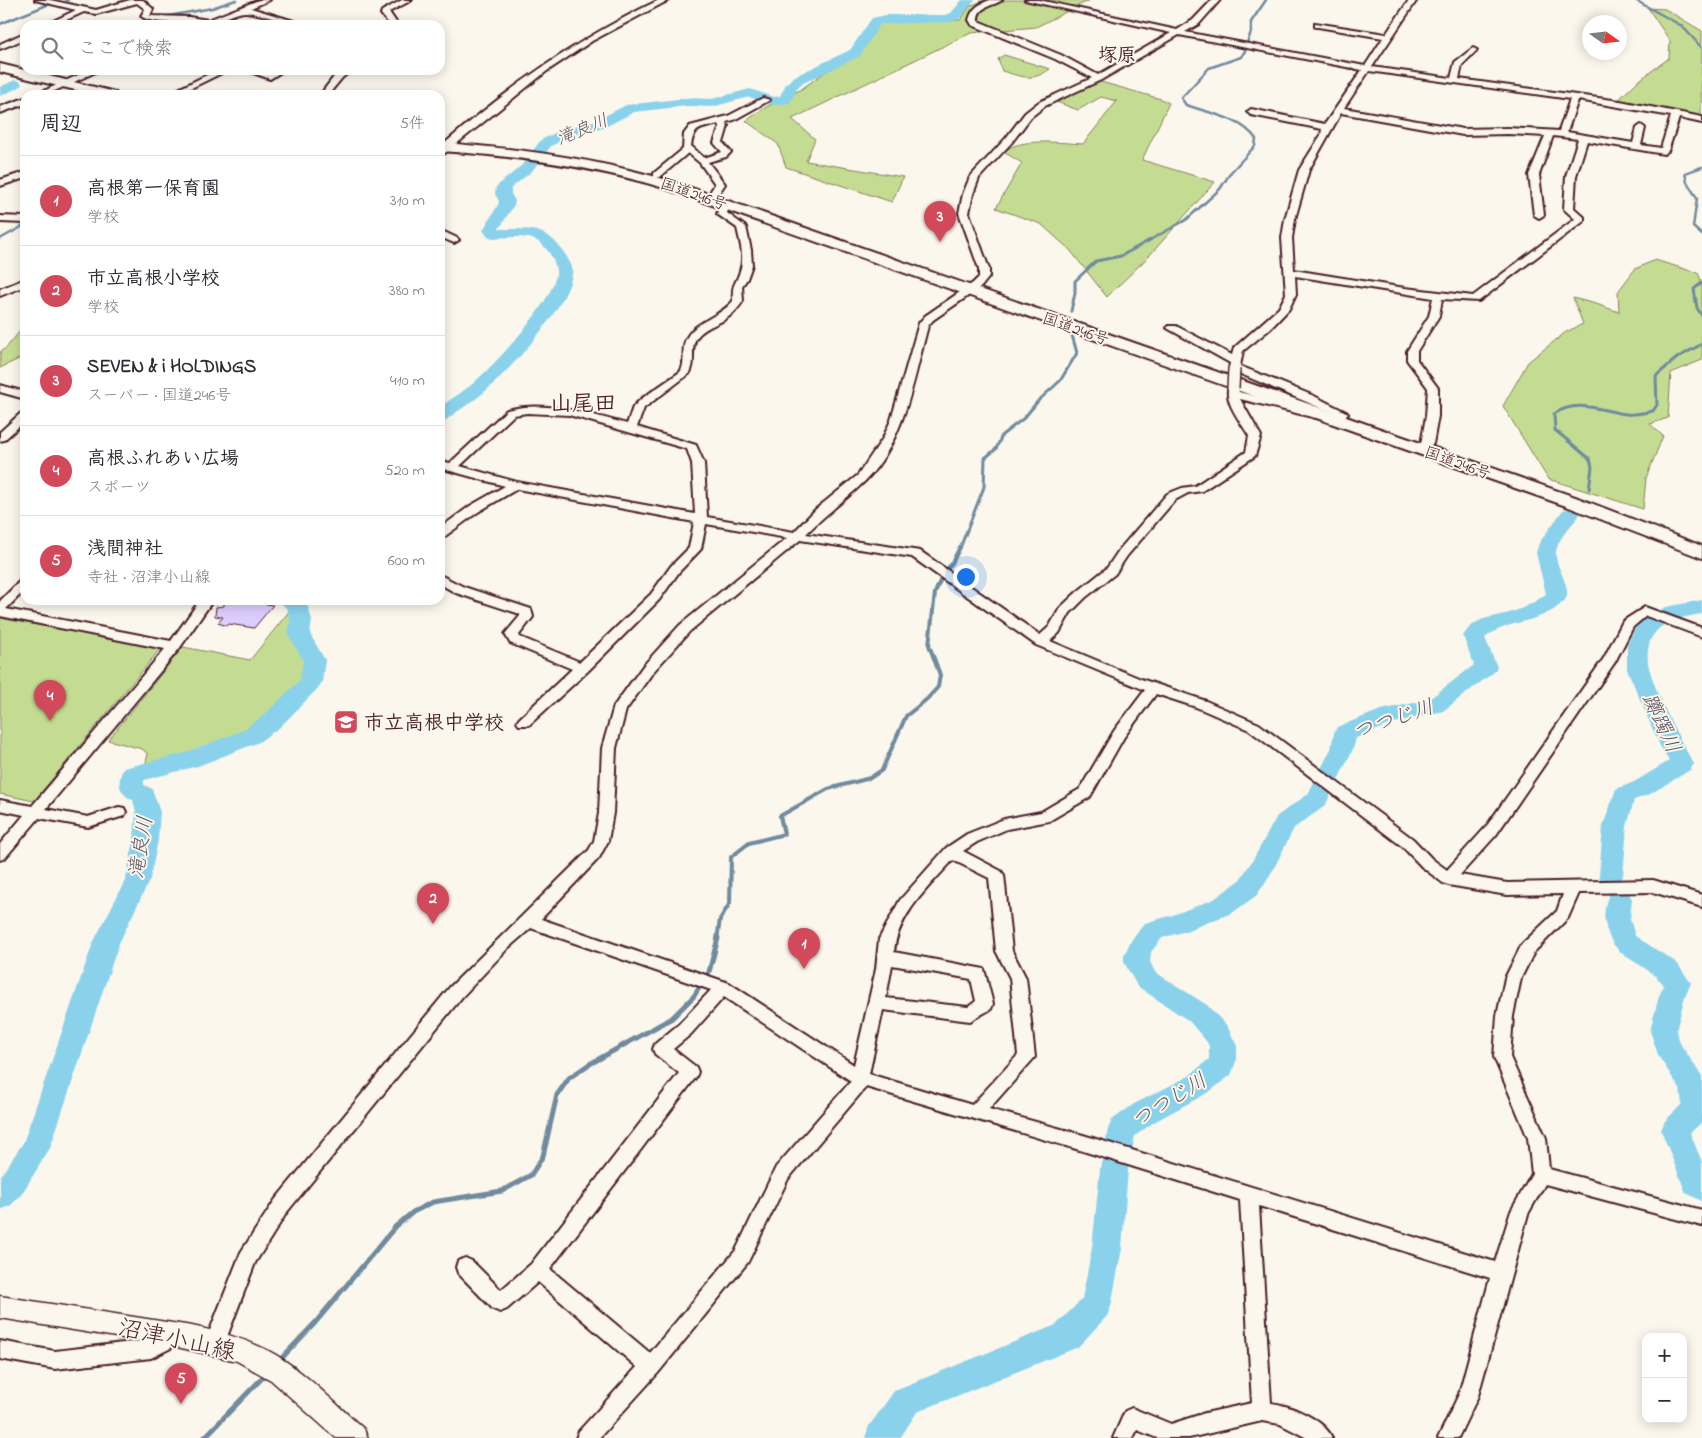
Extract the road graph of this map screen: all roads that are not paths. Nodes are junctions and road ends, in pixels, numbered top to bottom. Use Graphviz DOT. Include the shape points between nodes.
graph roads {
  1 [pos="39,0"];
  2 [pos="139,0"];
  3 [pos="266,0"];
  4 [pos="408,0"];
  5 [pos="665,0"];
  6 [pos="998,0"];
  7 [pos="1029,0"];
  8 [pos="1216,0"];
  9 [pos="1413,0"];
  10 [pos="245,9"];
  11 [pos="82,10"];
  12 [pos="60,20"];
  13 [pos="194,20"];
  14 [pos="216,20"];
  15 [pos="285,20"];
  16 [pos="391,20"];
  17 [pos="1318,25"];
  18 [pos="1175,32"];
  19 [pos="1388,37"];
  20 [pos="20,38"];
  21 [pos="0,47"];
  22 [pos="1473,50"];
  23 [pos="0,68"];
  24 [pos="1369,68"];
  25 [pos="0,74"];
  26 [pos="20,74"];
  27 [pos="24,75"];
  28 [pos="84,75"];
  29 [pos="213,75"];
  30 [pos="340,75"];
  31 [pos="1098,78"];
  32 [pos="1455,81"];
  33 [pos="59,85"];
  34 [pos="49,90"];
  35 [pos="73,90"];
  36 [pos="85,90"];
  37 [pos="181,90"];
  38 [pos="328,90"];
  39 [pos="1574,98"];
  40 [pos="766,100"];
  41 [pos="20,103"];
  42 [pos="0,110"];
  43 [pos="1341,110"];
  44 [pos="1251,112"];
  45 [pos="1676,114"];
  46 [pos="1702,120"];
  47 [pos="722,122"];
  48 [pos="1327,127"];
  49 [pos="1641,128"];
  50 [pos="1550,133"];
  51 [pos="1562,134"];
  52 [pos="1583,138"];
  53 [pos="445,146"];
  54 [pos="445,147"];
  55 [pos="1636,147"];
  56 [pos="688,148"];
  57 [pos="551,153"];
  58 [pos="703,161"];
  59 [pos="657,175"];
  60 [pos="20,177"];
  61 [pos="0,183"];
  62 [pos="719,199"];
  63 [pos="1539,215"];
  64 [pos="0,219"];
  65 [pos="20,220"];
  66 [pos="445,236"];
  67 [pos="454,240"];
  68 [pos="1290,272"];
  69 [pos="20,284"];
  70 [pos="973,287"];
  71 [pos="0,294"];
  72 [pos="1438,296"];
  73 [pos="1172,328"];
  74 [pos="1235,366"];
  75 [pos="0,388"];
  76 [pos="1233,391"];
  77 [pos="20,394"];
  78 [pos="1334,415"];
  79 [pos="20,420"];
  80 [pos="631,429"];
  81 [pos="0,438"];
  82 [pos="1427,444"];
  83 [pos="446,466"];
  84 [pos="515,485"];
  85 [pos="701,517"];
  86 [pos="445,530"];
  87 [pos="797,536"];
  88 [pos="1702,542"];
  89 [pos="1702,552"];
  90 [pos="445,582"];
  91 [pos="20,588"];
  92 [pos="203,605"];
  93 [pos="0,610"];
  94 [pos="1702,633"];
  95 [pos="1041,642"];
  96 [pos="174,646"];
  97 [pos="584,668"];
  98 [pos="1153,688"];
  99 [pos="524,722"];
  100 [pos="0,805"];
  101 [pos="35,812"];
  102 [pos="119,812"];
  103 [pos="951,852"];
  104 [pos="0,854"];
  105 [pos="1448,879"];
  106 [pos="1573,889"];
  107 [pos="1702,901"];
  108 [pos="529,922"];
  109 [pos="885,957"];
  110 [pos="718,986"];
  111 [pos="876,1003"];
  112 [pos="860,1078"];
  113 [pos="975,1113"];
  114 [pos="1541,1175"];
  115 [pos="1248,1195"];
  116 [pos="1702,1218"];
  117 [pos="465,1267"];
  118 [pos="538,1270"];
  119 [pos="1501,1272"];
  120 [pos="0,1308"];
  121 [pos="179,1335"];
  122 [pos="215,1343"];
  123 [pos="0,1350"];
  124 [pos="651,1366"];
  125 [pos="1262,1411"];
  126 [pos="351,1437"];
  127 [pos="586,1438"];
  128 [pos="1123,1438"];
  129 [pos="1322,1438"];
  130 [pos="1448,1438"];
  1 -- 11 [label="street"];
  2 -- 11 [label="street" via="104,11"];
  2 -- 13 [label="street" via="149,9 145,16 149,18"];
  3 -- 10 [label="street"];
  4 -- 16 [label="street" via="386,11"];
  5 -- 53 [label="street" via="608,27 560,56"];
  6 -- 31 [label="street" via="978,7 974,12 975,23 1058,57"];
  7 -- 18 [label="street"];
  8 -- 18 [label="street" via="1196,22"];
  9 -- 19 [label="street"];
  10 -- 14 [label="street"];
  10 -- 15 [label="street"];
  11 -- 12 [label="street"];
  17 -- 19 [label="street"];
  18 -- 24 [label="street"];
  18 -- 31 [label="street"];
  19 -- 24 [label="street"];
  20 -- 21 [label="street"];
  22 -- 32 [label="street" via="1458,64"];
  23 -- 26 [label="highway"];
  24 -- 32 [label="street"];
  24 -- 43 [label="street"];
  25 -- 33 [label="highway"];
  27 -- 33 [label="highway"];
  28 -- 33 [label="street"];
  29 -- 37 [label="street"];
  30 -- 38 [label="street"];
  31 -- 70 [label="street" via="1042,104 1028,115 975,177 964,213 984,277"];
  32 -- 39 [label="street"];
  33 -- 34 [label="street"];
  33 -- 35 [label="highway"];
  33 -- 36 [label="highway"];
  39 -- 45 [label="street"];
  39 -- 51 [label="street"];
  40 -- 47 [label="street"];
  41 -- 42 [label="street"];
  43 -- 48 [label="street"];
  43 -- 50 [label="street" via="1463,132"];
  44 -- 48 [label="street"];
  45 -- 46 [label="street"];
  45 -- 55 [label="street" via="1664,151"];
  47 -- 56 [label="street" via="693,128 688,134"];
  47 -- 58 [label="street" via="724,126 718,143 727,152"];
  48 -- 68 [label="street" via="1304,170 1290,219 1287,238"];
  49 -- 55 [label="street"];
  50 -- 51 [label="street"];
  50 -- 63 [label="street" via="1534,175"];
  51 -- 52 [label="street"];
  52 -- 55 [label="street"];
  52 -- 72 [label="street" via="1571,176 1569,210 1581,219 1475,299"];
  54 -- 57 [label="highway, 国道246号"];
  56 -- 58 [label="street"];
  56 -- 59 [label="street"];
  57 -- 59 [label="highway, 国道246号" via="598,159"];
  57 -- 62 [label="highway, 国道246号" via="631,172"];
  58 -- 62 [label="street" via="720,184"];
  59 -- 62 [label="highway, 国道246号"];
  60 -- 61 [label="street"];
  62 -- 70 [label="highway, 国道246号"];
  62 -- 80 [label="street" via="722,214 741,227 747,253 744,277 737,286 738,301 727,314 698,329 692,336 685,350 688,368 644,401"];
  64 -- 65 [label="street"];
  66 -- 67 [label="street"];
  68 -- 72 [label="street"];
  68 -- 74 [label="street" via="1291,294 1284,309 1238,350"];
  69 -- 71 [label="street"];
  70 -- 78 [label="highway, 国道246号"];
  70 -- 87 [label="street" via="923,325 897,420 869,468"];
  72 -- 82 [label="street" via="1434,316 1412,351 1412,360 1433,388"];
  73 -- 74 [label="street"];
  74 -- 76 [label="street, bridge"];
  74 -- 78 [label="street" via="1310,398"];
  75 -- 77 [label="street"];
  76 -- 78 [label="street" via="1312,415"];
  76 -- 95 [label="street" via="1235,402 1256,436 1251,454 1198,489 1171,497 1111,571 1065,611 1054,630"];
  78 -- 82 [label="highway, 国道246号"];
  78 -- 89 [label="highway, 国道246号"];
  79 -- 81 [label="street"];
  80 -- 83 [label="street" via="569,412 512,412 486,438"];
  80 -- 85 [label="street" via="692,447 698,463"];
  82 -- 88 [label="highway, 国道246号"];
  83 -- 84 [label="street"];
  84 -- 85 [label="street"];
  84 -- 86 [label="street"];
  85 -- 87 [label="street"];
  85 -- 97 [label="street" via="694,549 655,597"];
  87 -- 95 [label="street" via="916,554"];
  87 -- 108 [label="street" via="685,628 634,687 619,709 609,748 606,813 600,841 594,854"];
  90 -- 97 [label="street" via="526,612 527,617 512,634 515,640"];
  91 -- 93 [label="street"];
  92 -- 96 [label="street"];
  93 -- 96 [label="street"];
  94 -- 105 [label="street" via="1645,611 1628,624 1610,659 1492,830"];
  95 -- 98 [label="street"];
  96 -- 101 [label="street"];
  97 -- 99 [label="street"];
  98 -- 103 [label="street" via="1119,734 1085,793 1044,817 1004,824 972,838"];
  98 -- 105 [label="street" via="1201,704 1254,728 1408,843"];
  100 -- 101 [label="street"];
  101 -- 102 [label="street" via="88,822"];
  101 -- 104 [label="street"];
  103 -- 109 [label="street" via="905,904 887,939"];
  103 -- 113 [label="street" via="996,876 1004,951 1018,978 1027,1057"];
  105 -- 106 [label="street" via="1507,889"];
  106 -- 107 [label="street" via="1653,886"];
  106 -- 114 [label="street" via="1563,914 1528,948 1513,978 1505,1016 1502,1058 1537,1138"];
  108 -- 110 [label="street"];
  108 -- 122 [label="street" via="502,944 456,992 281,1206 248,1258"];
  109 -- 111 [label="street"];
  109 -- 111 [label="street" via="978,974 985,1004 970,1014"];
  110 -- 112 [label="street"];
  110 -- 118 [label="street" via="685,1029 661,1049 690,1072"];
  111 -- 112 [label="street"];
  112 -- 113 [label="street"];
  112 -- 124 [label="street" via="858,1087 782,1173 742,1256"];
  113 -- 115 [label="street" via="1127,1156"];
  114 -- 116 [label="street"];
  114 -- 119 [label="street" via="1520,1211"];
  115 -- 119 [label="street"];
  115 -- 125 [label="street"];
  117 -- 118 [label="street" via="500,1303"];
  118 -- 124 [label="street"];
  119 -- 130 [label="street" via="1468,1396"];
  120 -- 121 [label="main road, 沼津小山線"];
  121 -- 122 [label="main road, 沼津小山線"];
  121 -- 123 [label="street" via="151,1349 55,1360"];
  122 -- 126 [label="main road, 沼津小山線" via="252,1356 272,1368 312,1398"];
  124 -- 127 [label="street"];
  125 -- 128 [label="street" via="1171,1434 1132,1418"];
  125 -- 129 [label="street" via="1282,1414"];
}
